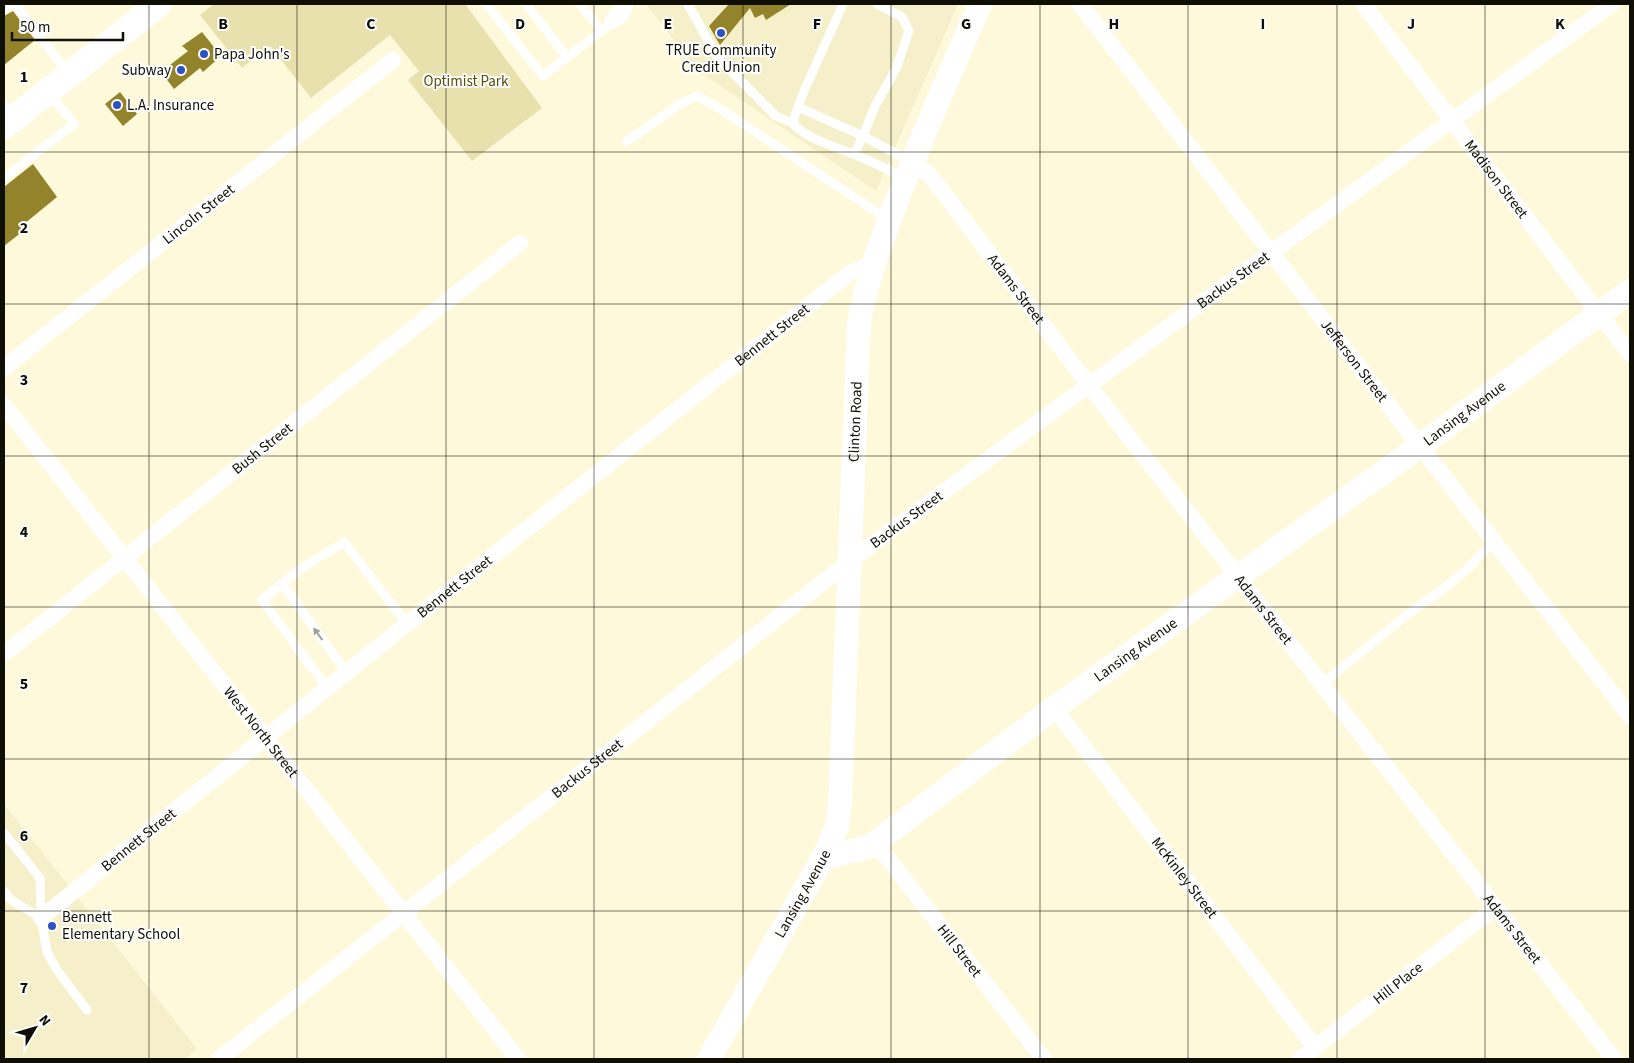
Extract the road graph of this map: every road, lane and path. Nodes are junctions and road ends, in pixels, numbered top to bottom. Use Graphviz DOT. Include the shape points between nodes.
graph roads {
  1 [pos="14,4"];
  2 [pos="159,4"];
  3 [pos="486,4"];
  4 [pos="526,4"];
  5 [pos="580,4"];
  6 [pos="619,4"];
  7 [pos="629,4"];
  8 [pos="688,4"];
  9 [pos="843,4"];
  10 [pos="877,4"];
  11 [pos="980,4"];
  12 [pos="1080,4"];
  13 [pos="1363,4"];
  14 [pos="1612,4"];
  15 [pos="4,10"];
  16 [pos="604,28"];
  17 [pos="568,57"];
  18 [pos="393,60"];
  19 [pos="69,74"];
  20 [pos="48,91"];
  21 [pos="798,107"];
  22 [pos="7,116"];
  23 [pos="1453,120"];
  24 [pos="792,123"];
  25 [pos="863,136"];
  26 [pos="626,142"];
  27 [pos="854,154"];
  28 [pos="4,165"];
  29 [pos="909,170"];
  30 [pos="7,175"];
  31 [pos="889,220"];
  32 [pos="520,243"];
  33 [pos="1272,252"];
  34 [pos="874,264"];
  35 [pos="1630,292"];
  36 [pos="1600,313"];
  37 [pos="1630,354"];
  38 [pos="4,368"];
  39 [pos="1089,385"];
  40 [pos="4,405"];
  41 [pos="1420,446"];
  42 [pos="1494,541"];
  43 [pos="125,557"];
  44 [pos="851,560"];
  45 [pos="1237,575"];
  46 [pos="283,585"];
  47 [pos="407,624"];
  48 [pos="4,654"];
  49 [pos="347,673"];
  50 [pos="1322,684"];
  51 [pos="328,689"];
  52 [pos="1054,708"];
  53 [pos="1630,716"];
  54 [pos="266,737"];
  55 [pos="4,833"];
  56 [pos="871,846"];
  57 [pos="823,858"];
  58 [pos="4,891"];
  59 [pos="1496,907"];
  60 [pos="404,912"];
  61 [pos="41,918"];
  62 [pos="87,1010"];
  63 [pos="1315,1047"];
  64 [pos="219,1059"];
  65 [pos="518,1059"];
  66 [pos="709,1059"];
  67 [pos="1044,1059"];
  68 [pos="1300,1059"];
  69 [pos="1614,1059"];
  1 -- 15 [label="lane"];
  1 -- 19 [label="lane"];
  2 -- 19 [label="main road"];
  3 -- 17 [label="lane" via="542,76"];
  4 -- 17 [label="lane"];
  5 -- 16 [label="lane"];
  6 -- 16 [label="lane"];
  7 -- 16 [label="lane" via="626,15 618,23"];
  8 -- 24 [label="lane" via="717,57 776,116"];
  9 -- 21 [label="lane"];
  10 -- 25 [label="lane" via="902,17 909,31 896,69"];
  11 -- 29 [label="main road, Clinton Road"];
  12 -- 33 [label="street, Jefferson Street"];
  13 -- 23 [label="street, Madison Street"];
  14 -- 23 [label="street, Backus Street"];
  16 -- 17 [label="lane"];
  18 -- 38 [label="street, Lincoln Street"];
  19 -- 20 [label="main road"];
  20 -- 22 [label="main road"];
  20 -- 30 [label="lane" via="74,124"];
  21 -- 24 [label="lane"];
  21 -- 25 [label="lane"];
  23 -- 33 [label="street, Backus Street"];
  23 -- 36 [label="street, Madison Street"];
  24 -- 27 [label="lane" via="816,139"];
  25 -- 27 [label="lane"];
  25 -- 29 [label="lane"];
  26 -- 31 [label="lane" via="680,104 697,96"];
  27 -- 29 [label="lane"];
  28 -- 30 [label="lane"];
  29 -- 31 [label="main road, Clinton Road"];
  29 -- 39 [label="street, Adams Street" via="930,175"];
  31 -- 34 [label="main road, Clinton Road"];
  32 -- 43 [label="street, Bush Street"];
  33 -- 39 [label="street, Backus Street"];
  33 -- 41 [label="street, Jefferson Street"];
  34 -- 44 [label="main road, Clinton Road" via="859,322"];
  34 -- 47 [label="street, Bennett Street" via="851,272"];
  35 -- 36 [label="main road, Lansing Avenue"];
  36 -- 37 [label="street, Madison Street"];
  36 -- 41 [label="main road, Lansing Avenue"];
  39 -- 44 [label="street, Backus Street"];
  39 -- 45 [label="street, Adams Street"];
  40 -- 43 [label="street, West North Street"];
  41 -- 42 [label="street, Jefferson Street"];
  41 -- 45 [label="main road, Lansing Avenue"];
  42 -- 50 [label="lane" via="1441,591"];
  42 -- 53 [label="street, Jefferson Street"];
  43 -- 48 [label="street, Bush Street"];
  43 -- 54 [label="street, West North Street"];
  44 -- 57 [label="main road, Clinton Road" via="840,804 837,827"];
  44 -- 60 [label="street, Backus Street"];
  45 -- 50 [label="street, Adams Street"];
  45 -- 52 [label="main road, Lansing Avenue"];
  46 -- 47 [label="lane" via="344,542"];
  49 -- 46 [label="lane, one-way"];
  46 -- 51 [label="lane" via="262,600"];
  47 -- 49 [label="street, Bennett Street"];
  49 -- 51 [label="street, Bennett Street"];
  50 -- 59 [label="street, Adams Street"];
  51 -- 54 [label="street, Bennett Street"];
  52 -- 56 [label="main road, Lansing Avenue"];
  52 -- 63 [label="street, McKinley Street"];
  54 -- 60 [label="street, West North Street"];
  54 -- 61 [label="street, Bennett Street"];
  55 -- 61 [label="lane" via="40,878"];
  56 -- 57 [label="main road, Lansing Avenue"];
  56 -- 67 [label="street, Hill Street" via="886,856"];
  57 -- 66 [label="main road, Lansing Avenue"];
  58 -- 61 [label="lane" via="10,900"];
  59 -- 63 [label="street, Hill Place"];
  59 -- 69 [label="street, Adams Street"];
  60 -- 64 [label="street, Backus Street"];
  60 -- 65 [label="street, West North Street"];
  61 -- 62 [label="lane" via="47,952"];
  63 -- 68 [label="street, Hill Place"];
}
